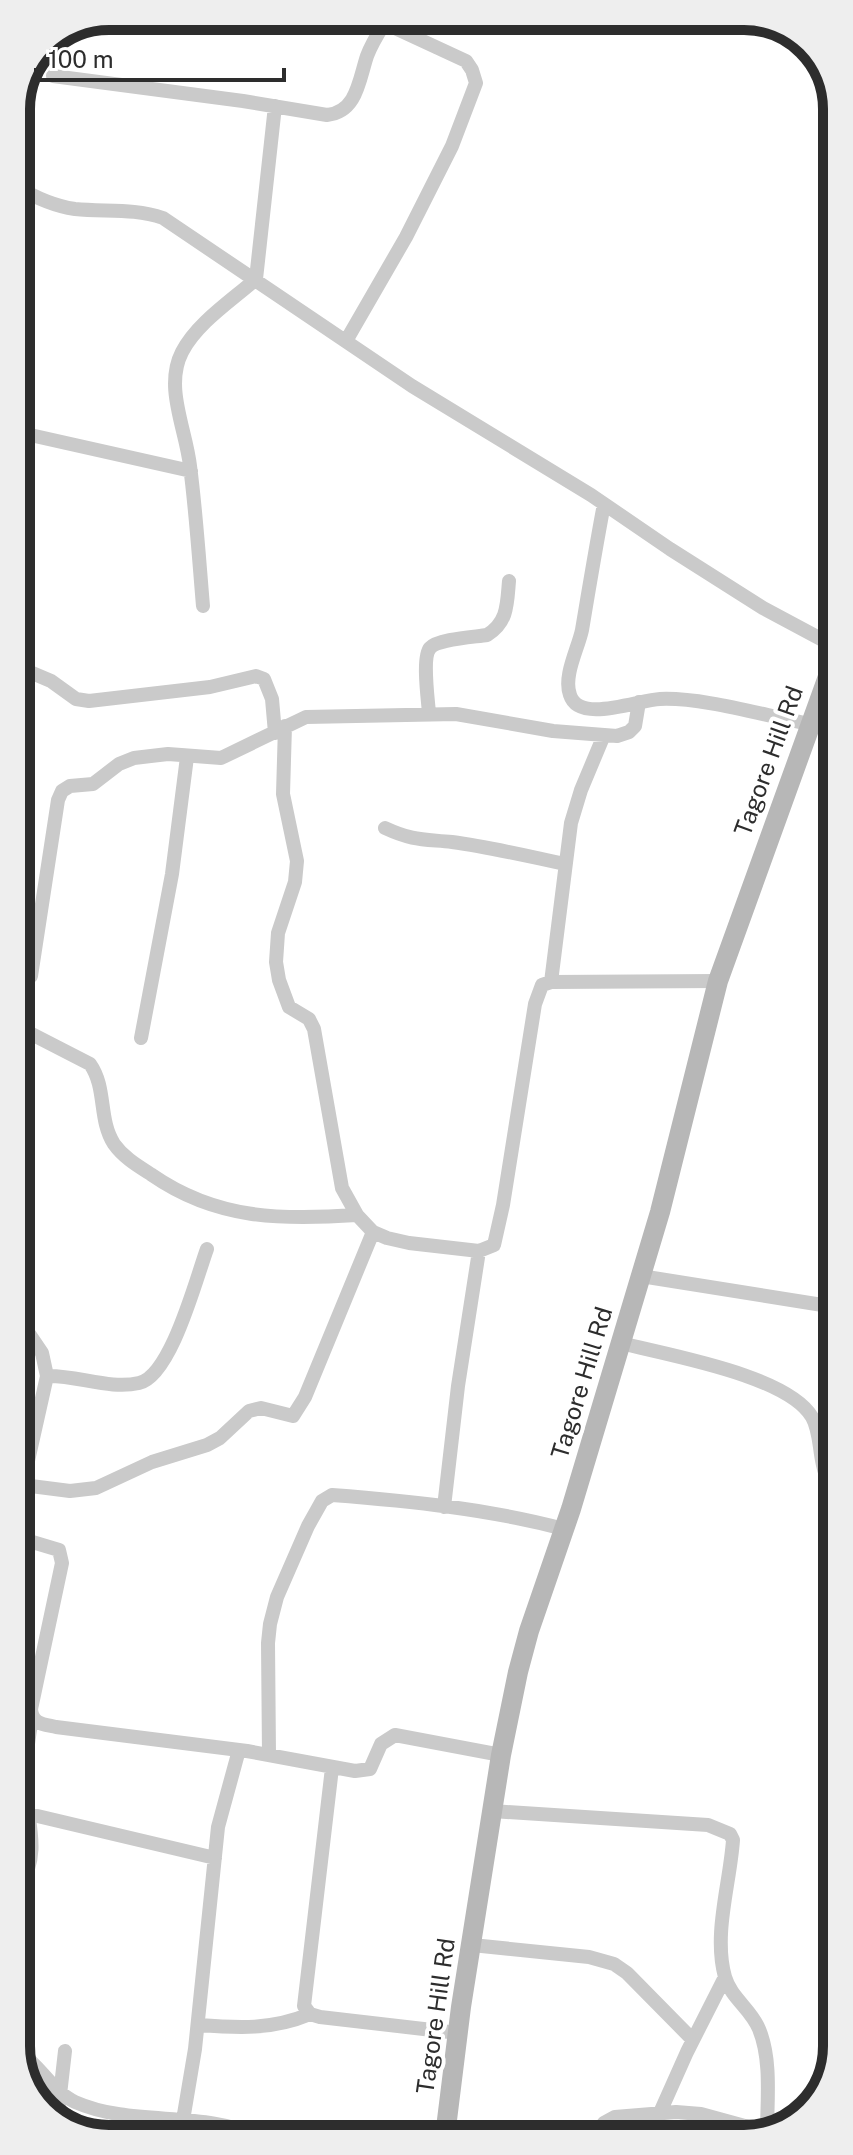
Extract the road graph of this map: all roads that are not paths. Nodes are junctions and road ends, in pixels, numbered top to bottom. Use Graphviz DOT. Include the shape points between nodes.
graph roads {
  1 [pos="381,30"];
  2 [pos="406,30"];
  3 [pos="53,76"];
  4 [pos="275,106"];
  5 [pos="30,194"];
  6 [pos="256,279"];
  7 [pos="346,341"];
  8 [pos="30,435"];
  9 [pos="191,471"];
  10 [pos="604,504"];
  11 [pos="509,581"];
  12 [pos="203,606"];
  13 [pos="823,640"];
  14 [pos="30,672"];
  15 [pos="823,689"];
  16 [pos="639,702"];
  17 [pos="429,713"];
  18 [pos="810,724"];
  19 [pos="280,730"];
  20 [pos="604,735"];
  21 [pos="187,757"];
  22 [pos="385,828"];
  23 [pos="565,864"];
  24 [pos="31,976"];
  25 [pos="718,981"];
  26 [pos="551,982"];
  27 [pos="30,1033"];
  28 [pos="141,1038"];
  29 [pos="357,1215"];
  30 [pos="373,1232"];
  31 [pos="207,1249"];
  32 [pos="479,1251"];
  33 [pos="641,1276"];
  34 [pos="823,1305"];
  35 [pos="30,1335"];
  36 [pos="621,1343"];
  37 [pos="47,1376"];
  38 [pos="30,1453"];
  39 [pos="823,1466"];
  40 [pos="30,1493"];
  41 [pos="444,1507"];
  42 [pos="564,1529"];
  43 [pos="30,1541"];
  44 [pos="32,1716"];
  45 [pos="30,1730"];
  46 [pos="239,1750"];
  47 [pos="269,1755"];
  48 [pos="501,1755"];
  49 [pos="332,1768"];
  50 [pos="30,1808"];
  51 [pos="492,1811"];
  52 [pos="30,1837"];
  53 [pos="215,1858"];
  54 [pos="30,1865"];
  55 [pos="472,1945"];
  56 [pos="725,1977"];
  57 [pos="310,2014"];
  58 [pos="198,2025"];
  59 [pos="458,2033"];
  60 [pos="693,2040"];
  61 [pos="65,2051"];
  62 [pos="32,2062"];
  63 [pos="60,2094"];
  64 [pos="59,2107"];
  65 [pos="659,2115"];
  66 [pos="182,2119"];
  67 [pos="767,2121"];
  68 [pos="181,2125"];
  69 [pos="222,2125"];
  70 [pos="446,2125"];
  71 [pos="603,2125"];
  72 [pos="654,2125"];
  73 [pos="739,2125"];
  1 -- 4 [label="street" via="345,109 327,115"];
  2 -- 7 [label="street" via="466,61 476,83 436,181"];
  3 -- 4 [label="street"];
  4 -- 6 [label="street"];
  5 -- 6 [label="street" via="72,208 130,210 163,218"];
  6 -- 7 [label="street"];
  6 -- 9 [label="street" via="191,338 177,365 178,407"];
  7 -- 10 [label="street"];
  8 -- 9 [label="street"];
  9 -- 12 [label="street"];
  10 -- 13 [label="street" via="763,608"];
  10 -- 16 [label="street" via="568,683 570,697 590,710"];
  11 -- 17 [label="street" via="507,610 494,631 429,648"];
  14 -- 19 [label="street" via="89,701 210,687 256,676 269,687"];
  15 -- 18 [label="main road, Tagore Hill Rd"];
  16 -- 18 [label="street" via="692,701"];
  16 -- 20 [label="street" via="629,732"];
  17 -- 19 [label="street" via="318,715"];
  17 -- 20 [label="street"];
  18 -- 25 [label="main road, Tagore Hill Rd"];
  19 -- 21 [label="street" via="221,758"];
  19 -- 29 [label="street" via="283,794 297,861 276,962 289,1007 309,1019 314,1029 342,1188"];
  20 -- 23 [label="street" via="576,805"];
  21 -- 24 [label="street" via="134,758 93,784 62,791"];
  21 -- 28 [label="street" via="172,874"];
  22 -- 23 [label="street" via="407,838"];
  23 -- 26 [label="street"];
  25 -- 26 [label="street"];
  25 -- 33 [label="main road, Tagore Hill Rd"];
  26 -- 32 [label="street" via="542,985 535,1004 498,1234 494,1245"];
  27 -- 29 [label="street" via="90,1064 113,1143 162,1183 211,1205 258,1216"];
  29 -- 30 [label="street"];
  30 -- 32 [label="street" via="409,1243"];
  30 -- 40 [label="street" via="293,1416 261,1408 249,1411 207,1445 152,1462 96,1488"];
  31 -- 37 [label="street" via="167,1355 152,1377 121,1384"];
  32 -- 41 [label="street"];
  33 -- 34 [label="street"];
  33 -- 36 [label="main road, Tagore Hill Rd"];
  35 -- 37 [label="street" via="42,1353"];
  36 -- 39 [label="street" via="752,1377 798,1402 816,1427"];
  36 -- 42 [label="main road, Tagore Hill Rd"];
  37 -- 38 [label="street"];
  41 -- 42 [label="street"];
  41 -- 47 [label="street" via="332,1495 322,1501 277,1597 270,1624"];
  42 -- 48 [label="main road, Tagore Hill Rd" via="529,1631"];
  43 -- 44 [label="street" via="59,1550 62,1563"];
  44 -- 45 [label="street"];
  44 -- 46 [label="street" via="56,1727"];
  46 -- 47 [label="street"];
  46 -- 53 [label="street" via="221,1809"];
  47 -- 49 [label="street"];
  48 -- 49 [label="street" via="395,1735 381,1744 370,1769"];
  48 -- 51 [label="main road, Tagore Hill Rd"];
  49 -- 57 [label="street" via="303,1997"];
  50 -- 53 [label="street"];
  51 -- 55 [label="main road, Tagore Hill Rd"];
  51 -- 56 [label="street" via="708,1825 730,1834 722,1942"];
  52 -- 54 [label="street"];
  53 -- 58 [label="street"];
  55 -- 59 [label="main road, Tagore Hill Rd"];
  55 -- 60 [label="street" via="614,1964"];
  56 -- 60 [label="street"];
  56 -- 67 [label="street" via="759,2029"];
  57 -- 58 [label="street" via="247,2029"];
  57 -- 59 [label="street"];
  58 -- 66 [label="street"];
  59 -- 70 [label="main road, Tagore Hill Rd"];
  60 -- 65 [label="street"];
  61 -- 63 [label="street"];
  62 -- 63 [label="street"];
  63 -- 64 [label="street"];
  63 -- 66 [label="street" via="129,2115"];
  65 -- 71 [label="street" via="615,2117"];
  65 -- 72 [label="street"];
  65 -- 73 [label="street" via="701,2114"];
  66 -- 68 [label="street"];
  66 -- 69 [label="street"];
}
